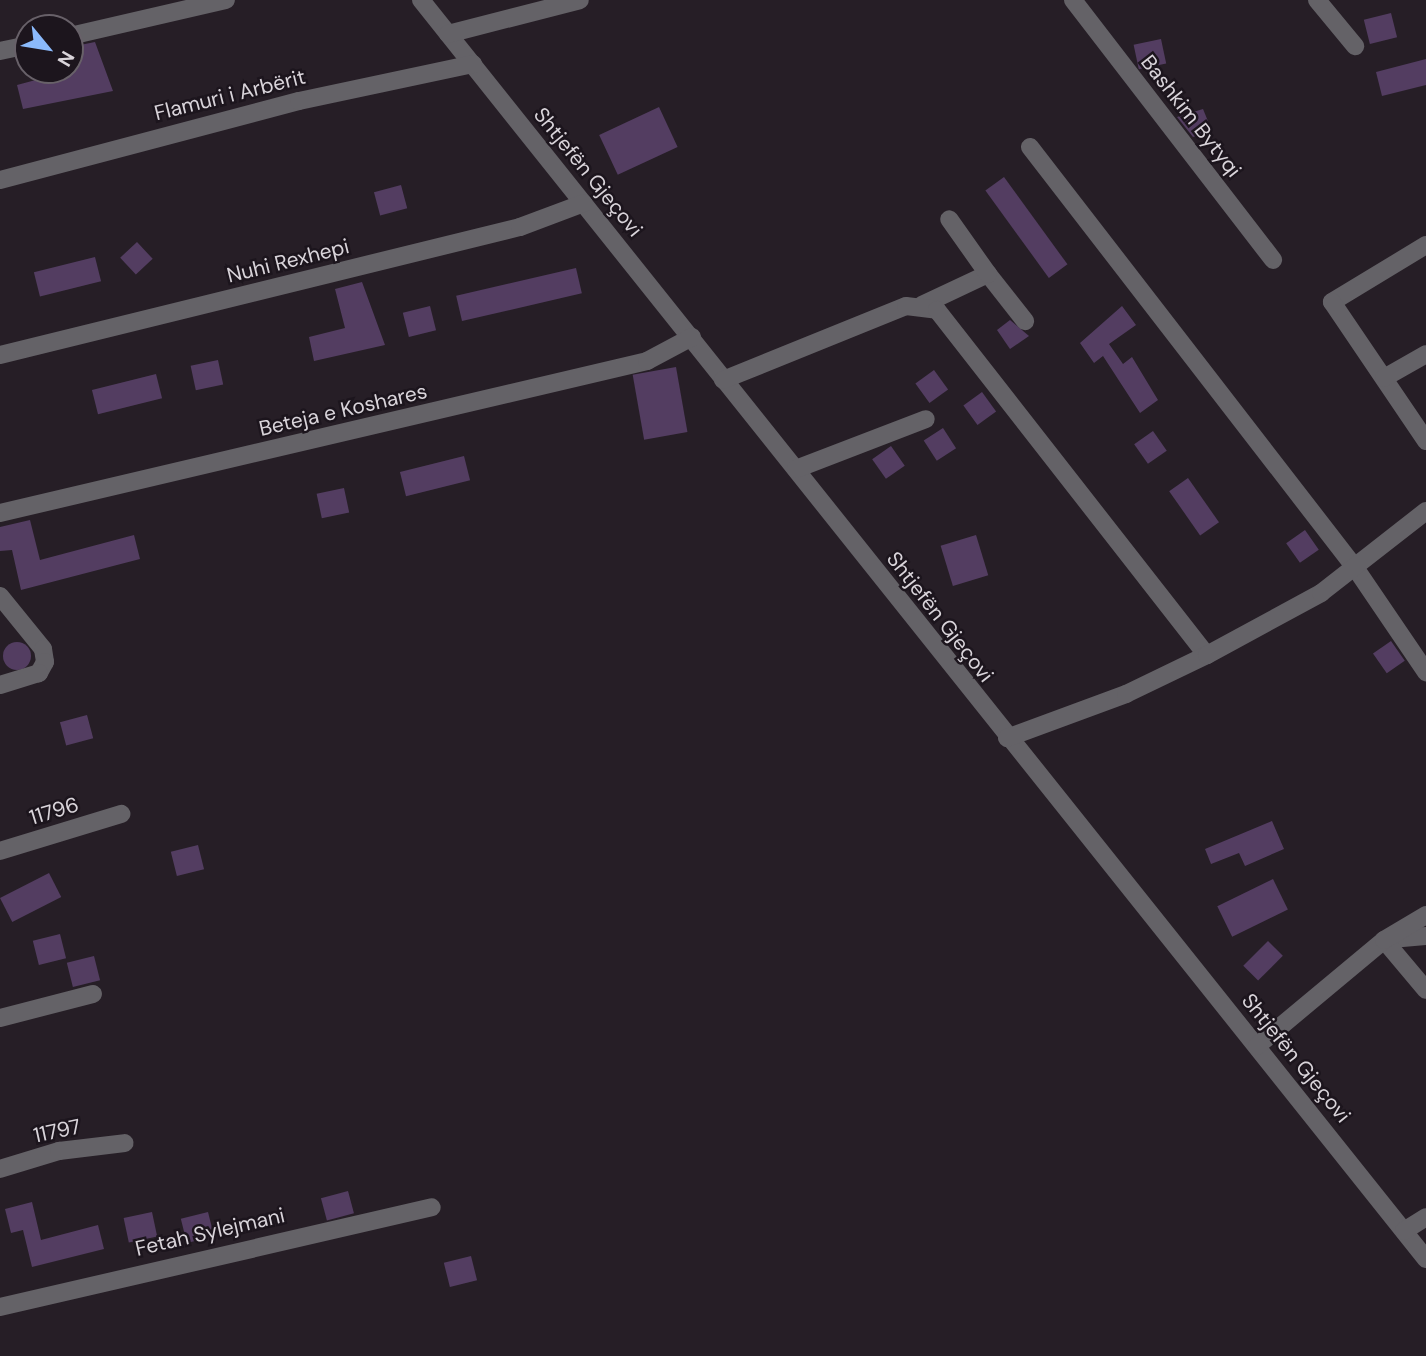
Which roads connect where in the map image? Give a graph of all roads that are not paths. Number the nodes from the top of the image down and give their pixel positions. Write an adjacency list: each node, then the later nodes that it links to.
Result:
1 (226, 0): 6 (street)
2 (421, 0): 7 (street, Shtjefën Gjeçovi)
3 (580, 0): 7 (street)
4 (1073, 0): 15 (street, Bashkim Bytyqi)
5 (1317, 0): 8 (street)
6 (84, 33)
7 (448, 34): 9 (street, Shtjefën Gjeçovi)
8 (1355, 46)
9 (473, 64): 11 (street, Flamuri i Arbërit); 12 (street, Shtjefën Gjeçovi)
10 (1030, 147): 29 (street)
11 (0, 180)
12 (583, 202): 19 (street, Shtjefën Gjeçovi); 21 (street, Nuhi Rexhepi)
13 (948, 219): 16 (street)
14 (1426, 245): 22 (street)
15 (1273, 260)
16 (988, 274): 17 (street); 18 (street)
17 (922, 305): 23 (street); 31 (street)
18 (1025, 321)
19 (691, 337): 23 (street, Shtjefën Gjeçovi); 28 (street, Beteja e Koshares)
20 (1426, 354): 22 (street)
21 (0, 355)
22 (1384, 378): 25 (street)
23 (723, 380): 26 (street, Shtjefën Gjeçovi)
24 (926, 419): 26 (street)
25 (1426, 441)
26 (796, 469): 34 (street, Shtjefën Gjeçovi)
27 (1426, 510): 29 (street)
28 (0, 513)
29 (1356, 569): 31 (street); 32 (street)
30 (0, 596): 33 (street)
31 (1207, 655): 34 (street)
32 (1426, 673)
33 (0, 685)
34 (1007, 738): 43 (street, Shtjefën Gjeçovi)
35 (121, 814): 36 (street, 11796)
36 (0, 851)
37 (1426, 915): 39 (street)
38 (1426, 936): 39 (street)
39 (1384, 940): 40 (street); 43 (street)
40 (1426, 990)
41 (93, 994): 42 (street)
42 (0, 1018)
43 (1257, 1046): 48 (street, Shtjefën Gjeçovi)
44 (125, 1143): 45 (street, 11797)
45 (0, 1169)
46 (432, 1207): 50 (street, Fetah Sylejmani)
47 (1426, 1217): 48 (street)
48 (1404, 1231): 49 (street, Shtjefën Gjeçovi)
49 (1426, 1259)
50 (0, 1307)

